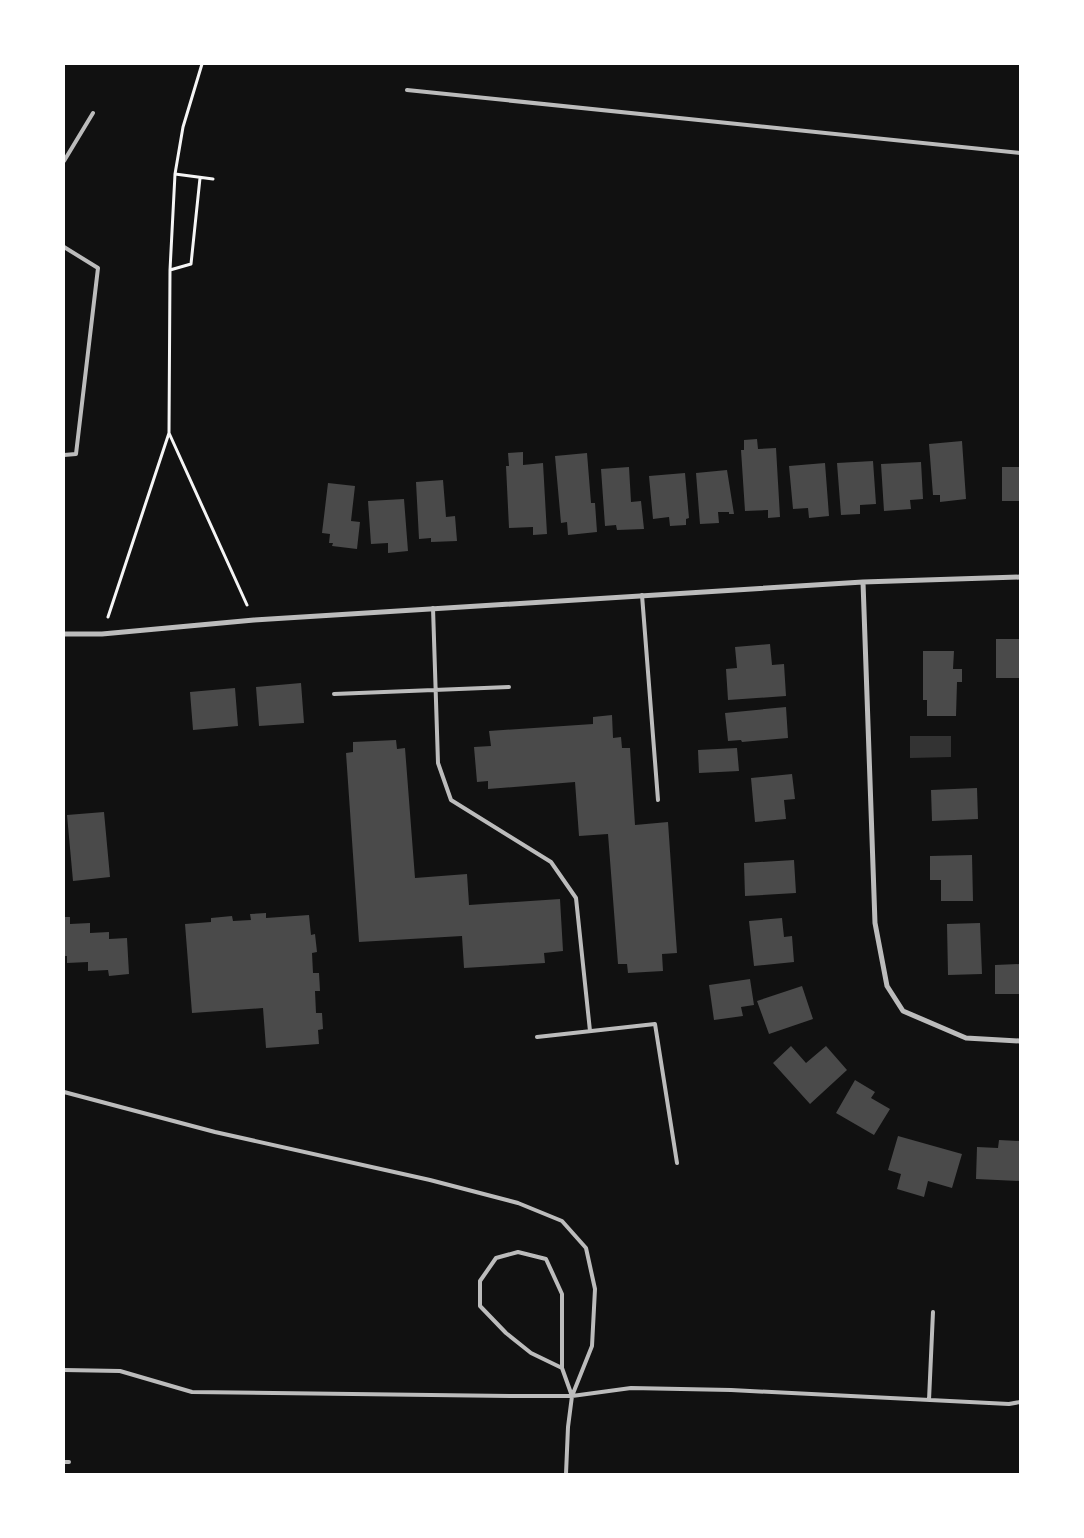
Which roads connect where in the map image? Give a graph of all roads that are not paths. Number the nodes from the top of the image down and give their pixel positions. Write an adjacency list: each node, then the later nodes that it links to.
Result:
1 (407, 90): 3 (lane)
2 (93, 113): 4 (lane)
3 (1020, 153)
4 (64, 162)
5 (64, 246): 6 (lane)
6 (64, 455)
7 (1020, 577): 8 (street)
8 (863, 582): 9 (street); 18 (street)
9 (642, 595): 10 (street); 15 (lane)
10 (433, 608): 11 (street); 13 (lane)
11 (64, 634)
12 (509, 687): 13 (lane)
13 (435, 689): 14 (lane); 16 (lane)
14 (334, 694)
15 (658, 800)
16 (590, 1031): 17 (lane); 20 (lane)
17 (537, 1037)
18 (1020, 1041)
19 (64, 1092): 24 (lane)
20 (677, 1163)
21 (933, 1312): 25 (lane)
22 (562, 1368): 22 (lane); 24 (lane)
23 (64, 1370): 24 (lane)
24 (572, 1396): 25 (lane); 29 (lane)
25 (930, 1400): 26 (lane)
26 (1020, 1402)
27 (64, 1462): 28 (lane)
28 (69, 1462)
29 (566, 1474)

